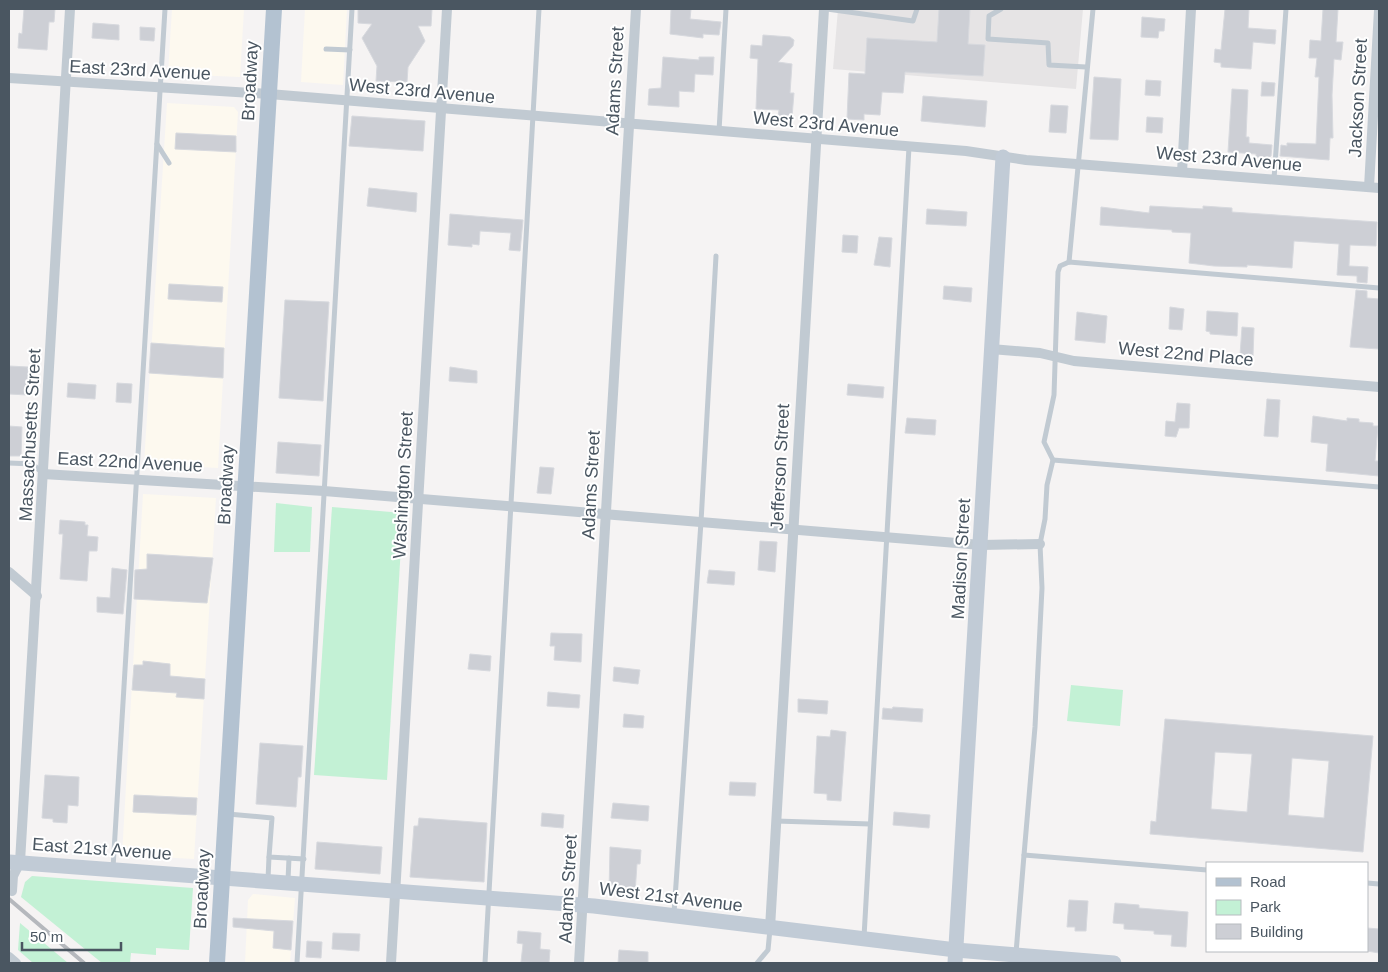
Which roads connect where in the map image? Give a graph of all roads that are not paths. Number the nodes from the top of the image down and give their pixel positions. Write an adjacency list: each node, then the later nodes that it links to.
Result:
1 (70, 9): 21 (street, Massachusetts Street)
2 (165, 9): 22 (lane)
3 (274, 9): 23 (main road, Broadway)
4 (352, 9): 18 (lane)
5 (447, 9): 25 (street, Washington Street)
6 (539, 9): 26 (lane)
7 (636, 9): 27 (street, Adams Street)
8 (726, 9): 28 (lane)
9 (825, 9): 10 (lane); 29 (street, Jefferson Street)
10 (839, 9): 11 (lane)
11 (917, 9)
12 (1001, 9): 19 (lane)
13 (1093, 9): 19 (lane)
14 (1191, 9): 35 (street)
15 (1286, 9): 36 (lane)
16 (1379, 10): 37 (street, Jackson Street)
17 (326, 49): 18 (lane)
18 (350, 50): 24 (lane)
19 (1086, 67): 34 (lane)
20 (9, 78): 21 (street, East 23rd Avenue)
21 (66, 82): 22 (street, East 23rd Avenue); 46 (street, Massachusetts Street)
22 (160, 87): 23 (street, East 23rd Avenue); 30 (lane)
23 (269, 94): 24 (street, West 23rd Avenue); 48 (main road, Broadway)
24 (347, 101): 25 (street, West 23rd Avenue); 50 (lane)
25 (440, 109): 26 (street, West 23rd Avenue); 51 (street, Washington Street)
26 (532, 116): 27 (street, West 23rd Avenue); 52 (lane)
27 (629, 124): 28 (street, West 23rd Avenue); 53 (street, Adams Street)
28 (719, 131): 29 (street, West 23rd Avenue)
29 (816, 139): 31 (street, West 23rd Avenue); 55 (street, Jefferson Street)
30 (157, 143): 33 (lane); 47 (lane)
31 (909, 147): 32 (street, West 23rd Avenue); 56 (lane)
32 (1003, 157): 34 (street, West 23rd Avenue); 41 (street, Madison Street)
33 (169, 163)
34 (1078, 164): 35 (street, West 23rd Avenue); 39 (lane)
35 (1182, 172): 36 (street, West 23rd Avenue)
36 (1274, 179): 37 (street, West 23rd Avenue)
37 (1374, 188)
38 (716, 256): 54 (lane)
39 (1069, 262): 40 (lane); 42 (lane)
40 (1379, 288)
41 (991, 349): 42 (street, West 22nd Place); 58 (street, Madison Street)
42 (1055, 357): 43 (street, West 22nd Place); 44 (lane)
43 (1379, 387)
44 (1053, 460): 49 (lane); 57 (lane)
45 (9, 463): 46 (lane)
46 (43, 474): 47 (street, East 22nd Avenue); 60 (street, Massachusetts Street)
47 (137, 479): 48 (street, East 22nd Avenue); 69 (lane)
48 (246, 486): 50 (street, East 22nd Avenue); 61 (main road, Broadway)
49 (1379, 487)
50 (324, 491): 51 (street, East 22nd Avenue); 67 (lane)
51 (419, 499): 52 (street, East 22nd Avenue); 74 (street, Washington Street)
52 (512, 507): 53 (street, East 22nd Avenue); 76 (lane)
53 (605, 514): 54 (street, East 22nd Avenue); 77 (street, Adams Street)
54 (702, 522): 55 (street, East 22nd Avenue); 78 (lane)
55 (792, 530): 56 (street, East 22nd Avenue); 62 (street, Jefferson Street)
56 (886, 537): 58 (street, East 22nd Avenue); 63 (lane)
57 (1040, 544): 58 (street, East 22nd Avenue); 64 (lane)
58 (980, 545): 83 (street, Madison Street)
59 (9, 572): 60 (street)
60 (37, 596): 68 (street, Massachusetts Street)
61 (226, 814): 65 (lane); 71 (main road, Broadway)
62 (776, 821): 63 (lane); 79 (street, Jefferson Street)
63 (870, 824): 80 (lane)
64 (1024, 855): 70 (lane); 81 (lane)
65 (269, 857): 66 (lane); 72 (lane)
66 (289, 858): 67 (lane); 73 (lane)
67 (304, 859): 73 (lane)
68 (15, 860): 69 (street, East 21st Avenue); 75 (street, Massachusetts Street)
69 (113, 869): 71 (street, East 21st Avenue)
70 (1206, 870)
71 (222, 877): 72 (street, West 21st Avenue); 86 (main road, Broadway)
72 (268, 880): 73 (street, West 21st Avenue)
73 (295, 883): 74 (street, West 21st Avenue); 87 (lane)
74 (395, 890): 76 (street, West 21st Avenue); 88 (street, Washington Street)
75 (12, 891)
76 (490, 898): 77 (street, West 21st Avenue); 89 (lane)
77 (583, 906): 78 (street, West 21st Avenue); 90 (street, Adams Street)
78 (674, 916): 79 (street, West 21st Avenue)
79 (770, 928): 80 (street, West 21st Avenue); 91 (lane)
80 (864, 939): 83 (street, West 21st Avenue)
81 (1016, 955): 83 (street, West 21st Avenue); 84 (street, West 21st Avenue)
82 (9, 957): 85 (street)
83 (956, 957)
84 (1052, 961): 92 (street, West 21st Avenue)
85 (16, 963)
86 (217, 963)
87 (297, 963)
88 (391, 963)
89 (486, 963)
90 (579, 963)
91 (757, 963)
92 (1114, 963)

